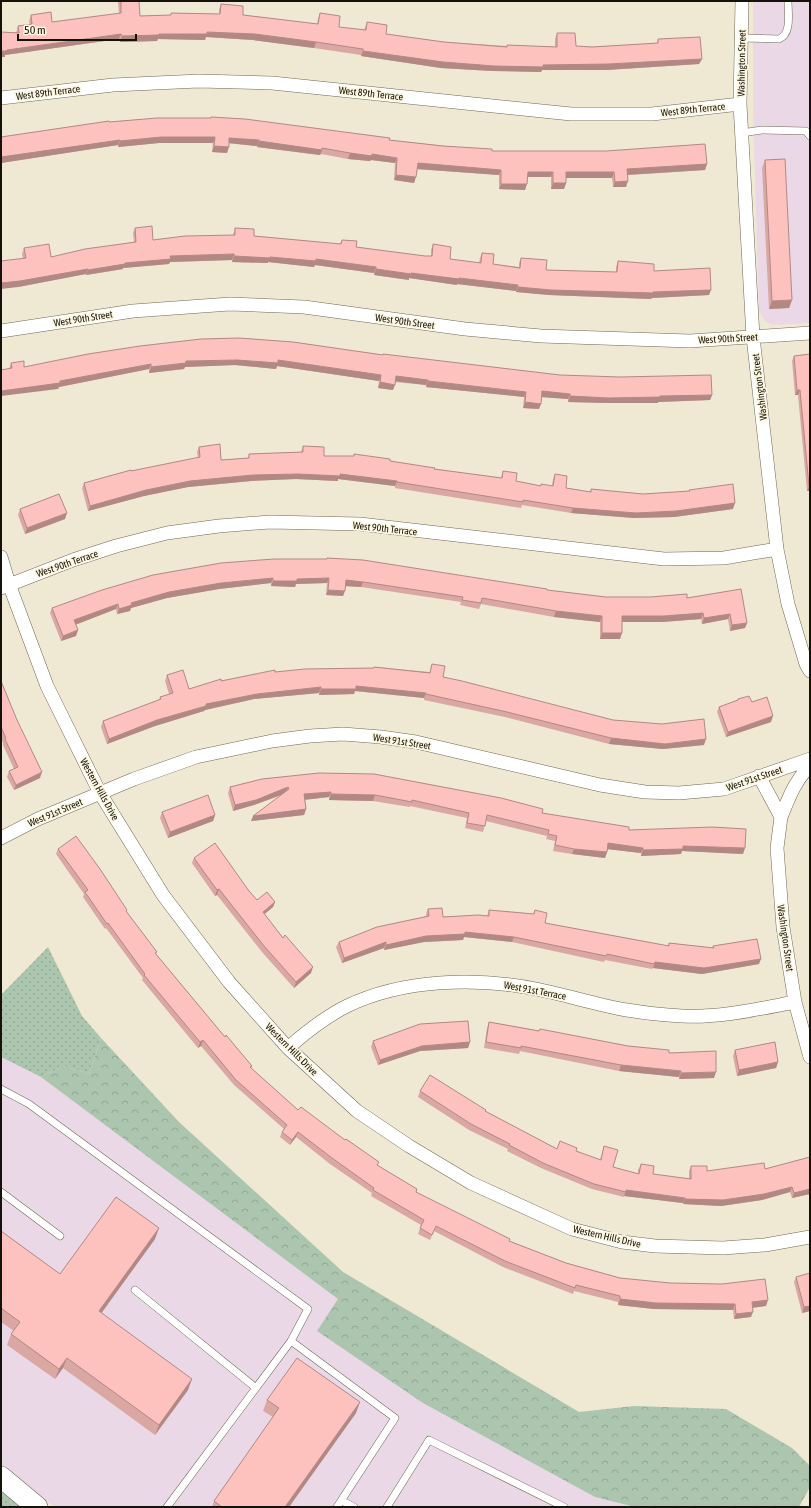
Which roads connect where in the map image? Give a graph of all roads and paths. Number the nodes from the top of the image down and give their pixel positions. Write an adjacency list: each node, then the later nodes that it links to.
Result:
1 (742, 1): 3 (street, Washington Street)
2 (788, 1): 3 (lane)
3 (741, 38): 5 (street, Washington Street)
4 (1, 98): 5 (street, West 89th Terrace)
5 (740, 104): 6 (street, Washington Street)
6 (741, 133): 7 (lane); 10 (street, Washington Street)
7 (810, 136)
8 (1, 331): 10 (street, West 90th Street)
9 (810, 333): 10 (street, West 90th Street)
10 (753, 337): 11 (street, Washington Street)
11 (777, 549): 13 (street, West 90th Terrace); 14 (street, Washington Street)
12 (1, 557): 13 (street, Western Hills Drive)
13 (5, 586): 18 (street, Western Hills Drive)
14 (810, 671)
15 (810, 759): 17 (street, West 91st Street)
16 (810, 765): 19 (street, Washington Street)
17 (759, 776): 18 (street, West 91st Street); 19 (street)
18 (100, 793): 20 (street, West 91st Street); 22 (street, Western Hills Drive)
19 (781, 817): 21 (street, Washington Street)
20 (1, 838)
21 (795, 1002): 22 (street, West 91st Terrace); 23 (street, Washington Street)
22 (288, 1048): 27 (street, Western Hills Drive)
23 (810, 1057)
24 (1, 1089): 29 (lane)
25 (1, 1192): 26 (lane)
26 (60, 1236)
27 (810, 1237)
28 (135, 1290): 30 (lane)
29 (291, 1342): 30 (lane); 32 (lane)
30 (256, 1388): 34 (lane)
31 (1, 1477): 33 (main road)
32 (340, 1504): 35 (lane)
33 (37, 1507)
34 (167, 1507)
35 (354, 1507)
36 (387, 1507): 37 (lane)
37 (564, 1507)

